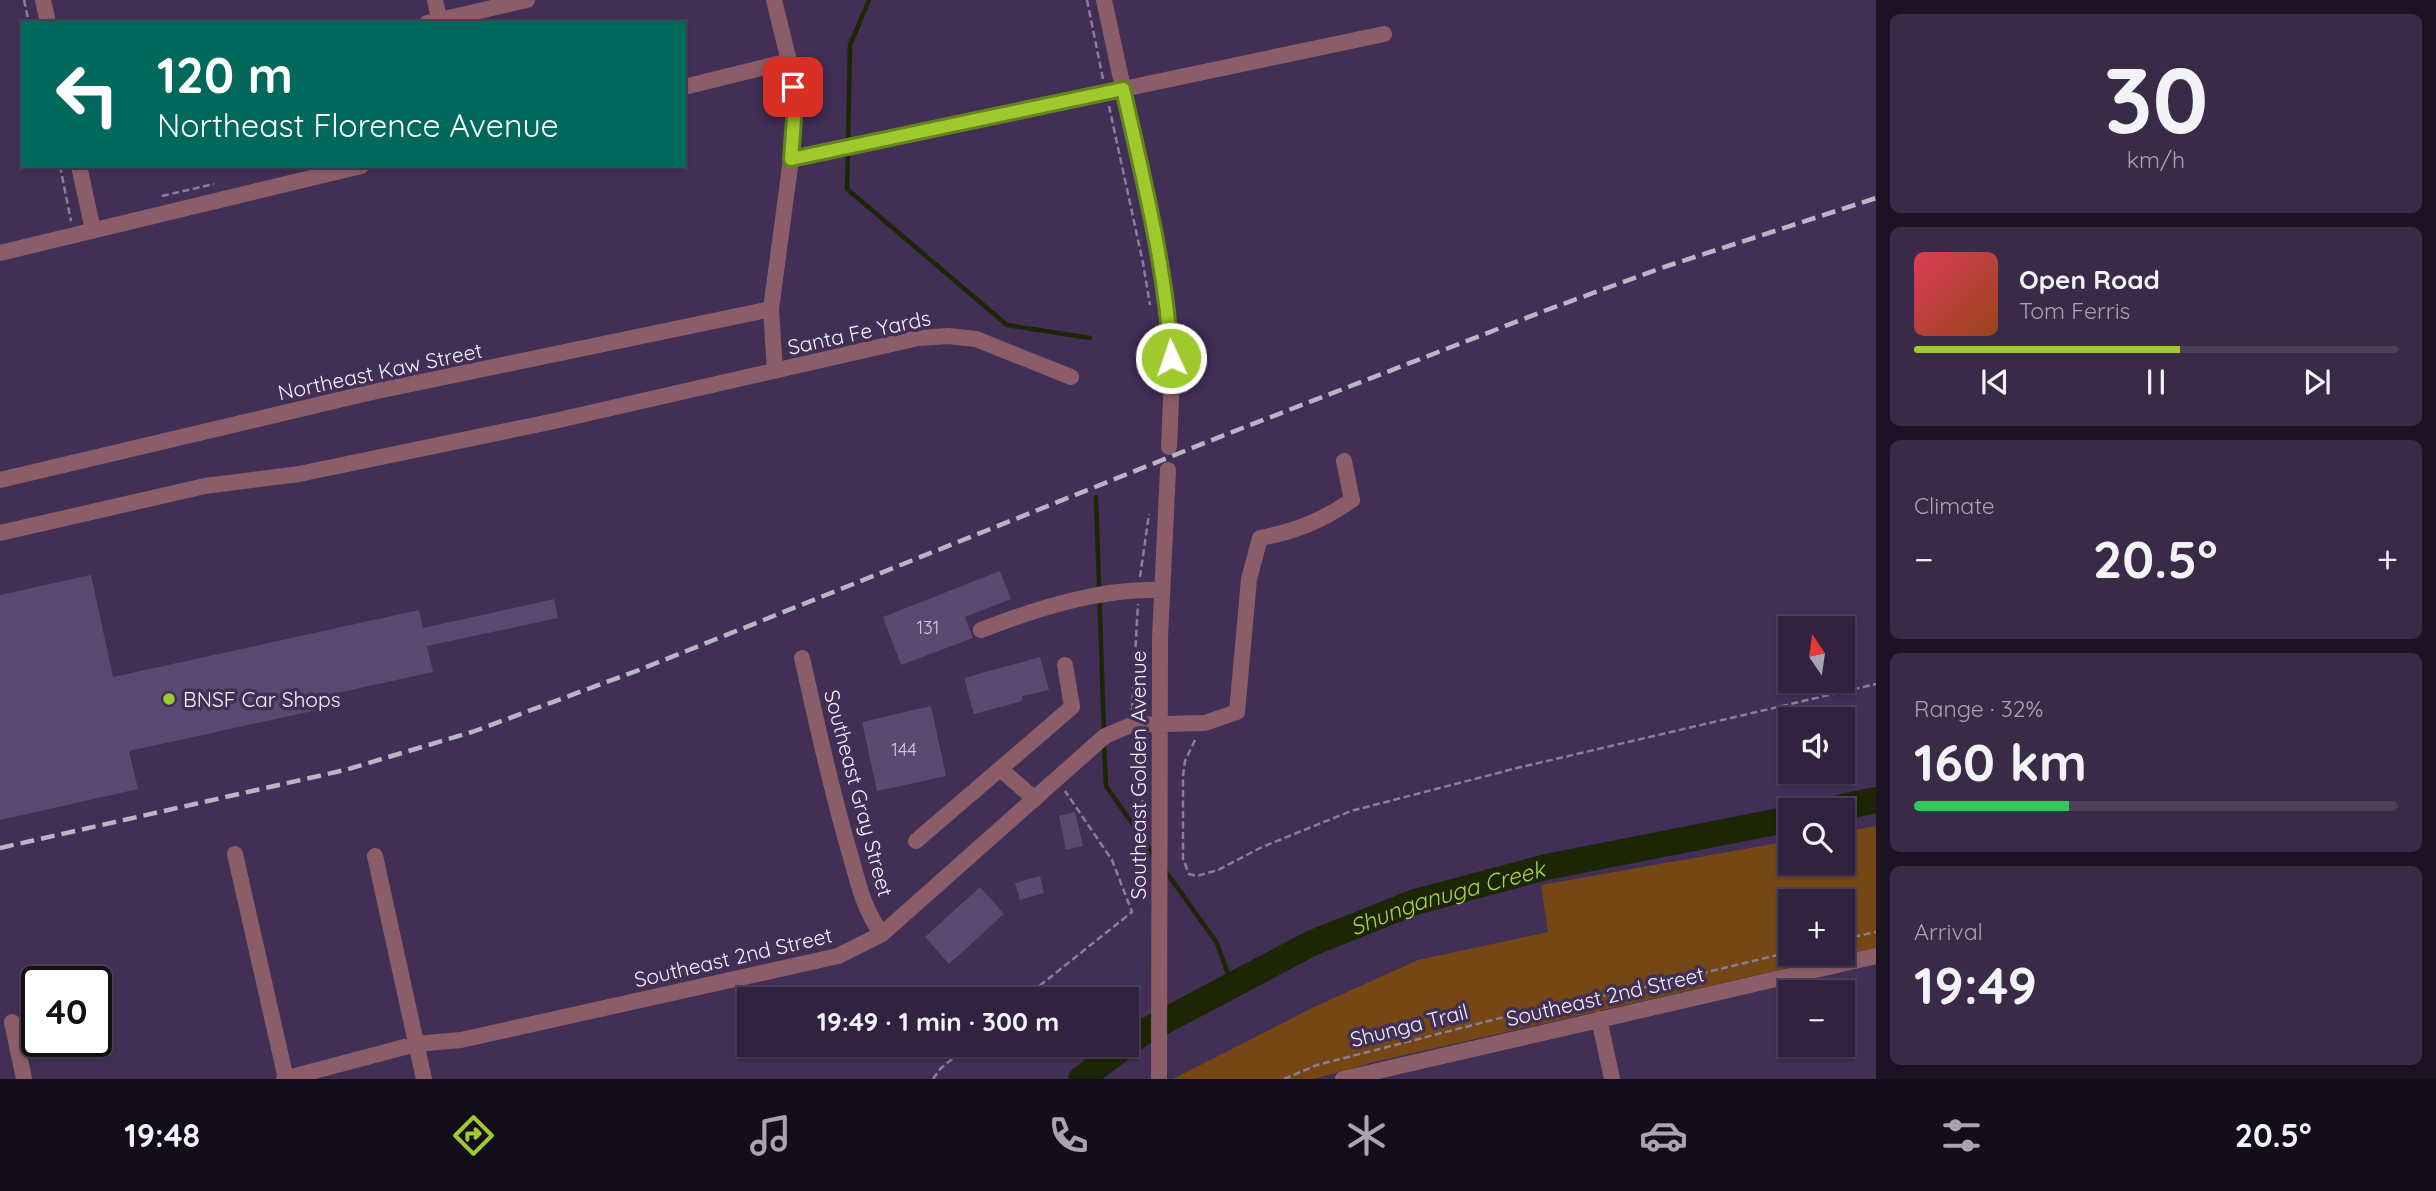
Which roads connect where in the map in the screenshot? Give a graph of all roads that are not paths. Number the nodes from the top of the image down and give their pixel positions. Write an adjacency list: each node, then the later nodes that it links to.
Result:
1 (43, 0): 6 (street)
2 (435, 0): 7 (street)
3 (527, 0): 8 (street)
4 (774, 0): 10 (street)
5 (1104, 0): 12 (street)
6 (48, 21)
7 (435, 21)
8 (439, 21)
9 (1384, 34): 12 (street)
10 (789, 61): 11 (street); 13 (street)
11 (686, 87)
12 (1123, 89): 13 (street); 19 (street)
13 (791, 159): 18 (street)
14 (79, 168): 16 (street)
15 (353, 168): 16 (street)
16 (93, 230): 17 (street)
17 (0, 253)
18 (771, 309): 20 (street); 26 (street, Northeast Kaw Street)
19 (1171, 358)
20 (775, 371): 22 (street, Santa Fe Yards); 27 (street, Santa Fe Yards)
21 (1172, 376): 23 (street)
22 (1071, 377)
23 (1170, 447)
24 (1344, 461): 32 (street, Southeast 2nd Street)
25 (1168, 470): 28 (street, Southeast Golden Avenue)
26 (0, 480)
27 (0, 533)
28 (1162, 590): 29 (street); 32 (street, Southeast Golden Avenue)
29 (981, 630)
30 (802, 659): 38 (street, Southeast Gray Street)
31 (1065, 665): 33 (street)
32 (1159, 724): 34 (street, Southeast 2nd Street); 47 (street, Southeast Golden Avenue)
33 (1000, 769): 34 (street); 35 (street)
34 (1035, 799): 38 (street, Southeast 2nd Street)
35 (916, 841)
36 (235, 855): 45 (street)
37 (376, 856): 42 (street)
38 (882, 934): 42 (street, Southeast 2nd Street)
39 (1876, 956): 40 (street, Southeast 2nd Street)
40 (1599, 1019): 43 (street, Southeast 2nd Street); 49 (street)
41 (12, 1022): 44 (street)
42 (416, 1044): 45 (street, Southeast 2nd Street); 46 (street)
43 (1370, 1076): 48 (street, Southeast 2nd Street)
44 (24, 1079)
45 (285, 1079)
46 (424, 1079)
47 (1158, 1079)
48 (1343, 1079)
49 (1612, 1079)

